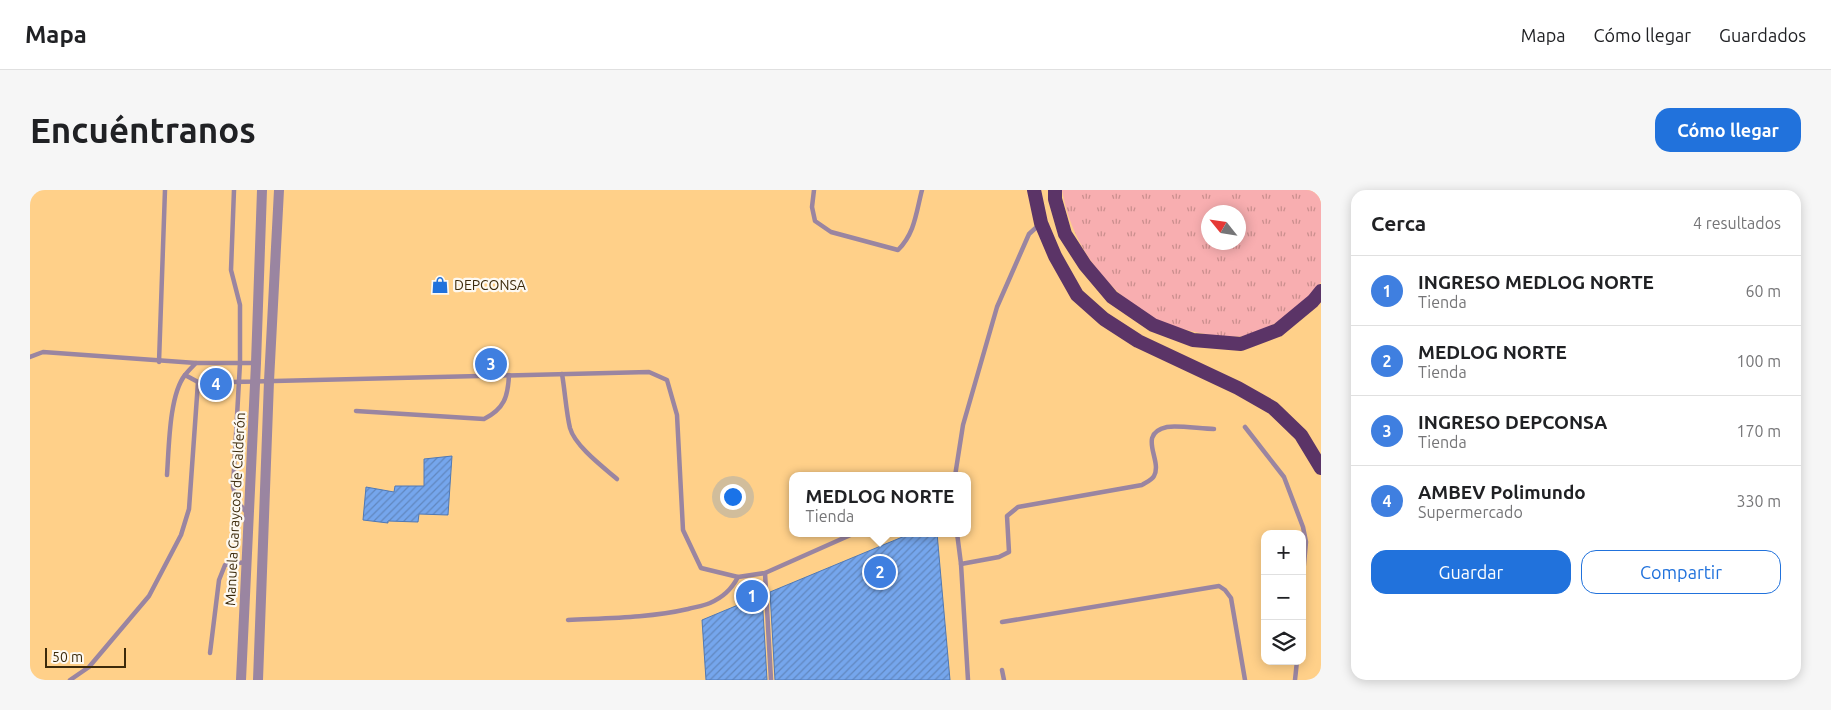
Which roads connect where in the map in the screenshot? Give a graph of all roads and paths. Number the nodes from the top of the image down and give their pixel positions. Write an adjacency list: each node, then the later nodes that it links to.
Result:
1 (165, 190): 12 (lane)
2 (234, 190): 13 (lane)
3 (262, 190): 14 (street, Manuela Garaycoa de Calderón)
4 (278, 190): 19 (street, Manuela Garaycoa de Calderón)
5 (814, 190): 6 (lane)
6 (922, 190)
7 (1034, 190): 9 (highway)
8 (1055, 190): 10 (highway)
9 (1041, 223): 26 (highway); 27 (lane)
10 (1321, 291)
11 (30, 357): 12 (lane)
12 (159, 362): 15 (lane)
13 (240, 363): 14 (lane); 15 (lane); 21 (lane)
14 (256, 363): 22 (street, Manuela Garaycoa de Calderón)
15 (196, 364): 17 (lane)
16 (562, 374): 18 (lane); 29 (lane); 37 (lane)
17 (185, 375): 20 (lane); 28 (lane)
18 (509, 376): 19 (lane); 23 (lane)
19 (269, 381): 22 (lane); 45 (street, Manuela Garaycoa de Calderón)
20 (198, 382): 21 (lane); 43 (lane)
21 (239, 382): 22 (lane); 30 (lane)
22 (255, 382): 30 (street, Manuela Garaycoa de Calderón)
23 (356, 411)
24 (1245, 427): 36 (lane)
25 (1214, 429): 34 (lane)
26 (1321, 468)
27 (956, 472)
28 (167, 475)
29 (617, 479)
30 (248, 515): 33 (street, Manuela Garaycoa de Calderón)
31 (846, 537): 35 (lane)
32 (958, 537): 34 (lane)
33 (246, 562): 40 (lane); 44 (street, Manuela Garaycoa de Calderón)
34 (961, 564): 47 (lane)
35 (765, 573): 37 (lane); 46 (lane)
36 (1303, 575)
37 (738, 578): 38 (lane)
38 (568, 620)
39 (1002, 622): 49 (lane)
40 (210, 654)
41 (1296, 665): 50 (lane)
42 (1002, 670): 48 (lane)
43 (70, 680)
44 (241, 680)
45 (258, 680)
46 (771, 680)
47 (968, 680)
48 (1004, 680)
49 (1245, 680)
50 (1295, 680)

